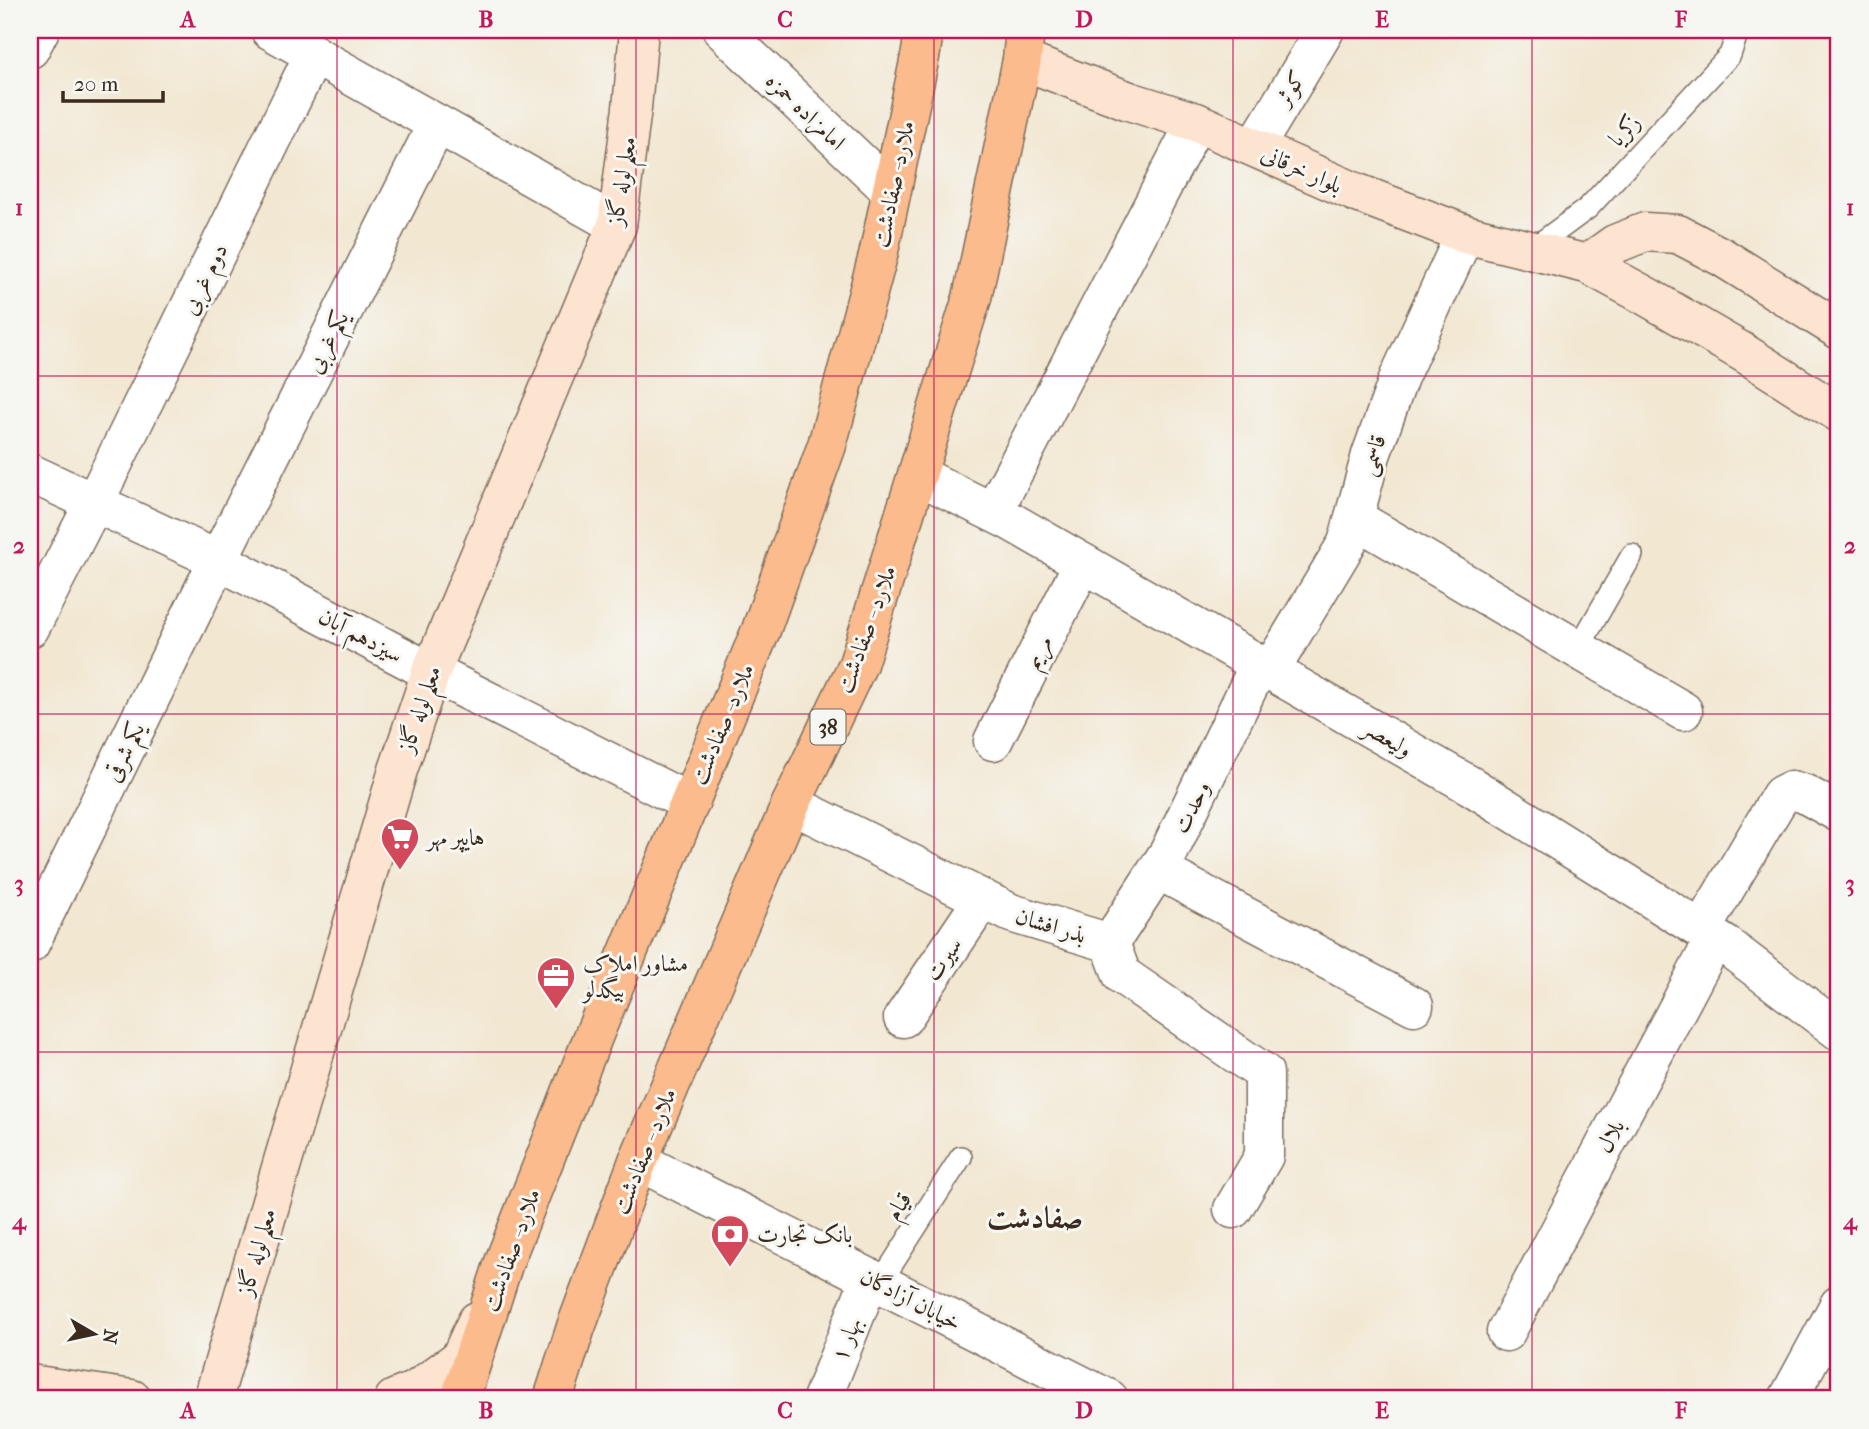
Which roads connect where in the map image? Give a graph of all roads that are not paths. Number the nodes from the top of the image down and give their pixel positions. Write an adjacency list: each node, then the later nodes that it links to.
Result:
1 (40, 30): 9 (street)
2 (270, 30): 10 (street)
3 (639, 30): 15 (street, معلم لوله گاز)
4 (722, 30): 14 (street, امامزاده حمزه)
5 (924, 30): 14 (highway, ملارد- صفادشت)
6 (1325, 30): 13 (street, کوثر)
7 (1737, 30): 17 (lane, زکریا)
8 (1024, 45): 11 (street, بلوار خرقانی); 22 (highway, ملارد - صفادشت / 38)
9 (30, 49)
10 (314, 54): 12 (street); 23 (street, دوم غربی)
11 (1196, 122): 13 (street, بلوار خرقانی); 24 (street)
12 (437, 124): 15 (street); 27 (street, یکم غربی)
13 (1255, 147): 16 (street, بلوار خرقانی)
14 (891, 191): 35 (highway, ملارد- صفادشت)
15 (617, 225): 32 (street, معلم لوله گاز)
16 (1465, 233): 17 (street, بلوار خرقانی); 25 (street, قاسمی)
17 (1531, 250): 18 (street, بلوار خرقانی)
18 (1587, 264): 19 (street); 20 (street, بلوار خرقانی)
19 (1838, 326)
20 (1839, 413)
21 (30, 473): 23 (street, سیزدهم آبان)
22 (918, 475): 24 (street, ولیعصر); 36 (highway, ملارد - صفادشت / 38)
23 (94, 503): 27 (street, سیزدهم آبان); 29 (street, دوم غربی)
24 (993, 512): 28 (street, ولیعصر)
25 (1354, 518): 30 (street); 31 (street, قاسمی)
26 (1632, 555): 30 (lane)
27 (218, 560): 32 (street, سیزدهم آبان); 42 (street, یکم شرقی)
28 (1083, 563): 31 (street, ولیعصر); 34 (street, مریم)
29 (30, 628)
30 (1578, 649): 33 (street)
31 (1264, 668): 38 (street, وحدت); 40 (street, ولیعصر)
32 (431, 672): 35 (street, سیزدهم آبان); 56 (street, معلم لوله گاز)
33 (1683, 711)
34 (993, 741)
35 (690, 803): 49 (highway, ملارد- صفادشت)
36 (791, 804): 39 (street, بذر افشان); 47 (highway, ملارد - صفادشت / 38)
37 (1839, 813): 40 (street, بلال)
38 (1158, 870): 41 (street, وحدت); 43 (street)
39 (983, 899): 41 (street, بذر افشان); 44 (street, سیرت)
40 (1707, 935): 45 (street, ولیعصر); 52 (street, بلال)
41 (1110, 943): 48 (street, بذر افشان)
42 (30, 944)
43 (1414, 1006)
44 (903, 1018)
45 (1839, 1031)
46 (961, 1157): 50 (lane, قیام)
47 (638, 1161): 50 (street, خیابان آزادگان); 59 (highway, ملارد - صفادشت / 38)
48 (1234, 1209)
49 (504, 1262): 57 (street); 58 (highway, ملارد- صفادشت)
50 (875, 1281): 54 (street, خیابان آزادگان); 60 (street, بهار ۱)
51 (1839, 1305): 62 (street)
52 (1506, 1332)
53 (30, 1384): 55 (street)
54 (1050, 1386): 61 (street, خیابان آزادگان)
55 (132, 1399)
56 (213, 1399)
57 (394, 1399)
58 (460, 1399)
59 (553, 1399)
60 (822, 1399)
61 (1109, 1399)
62 (1788, 1399)

